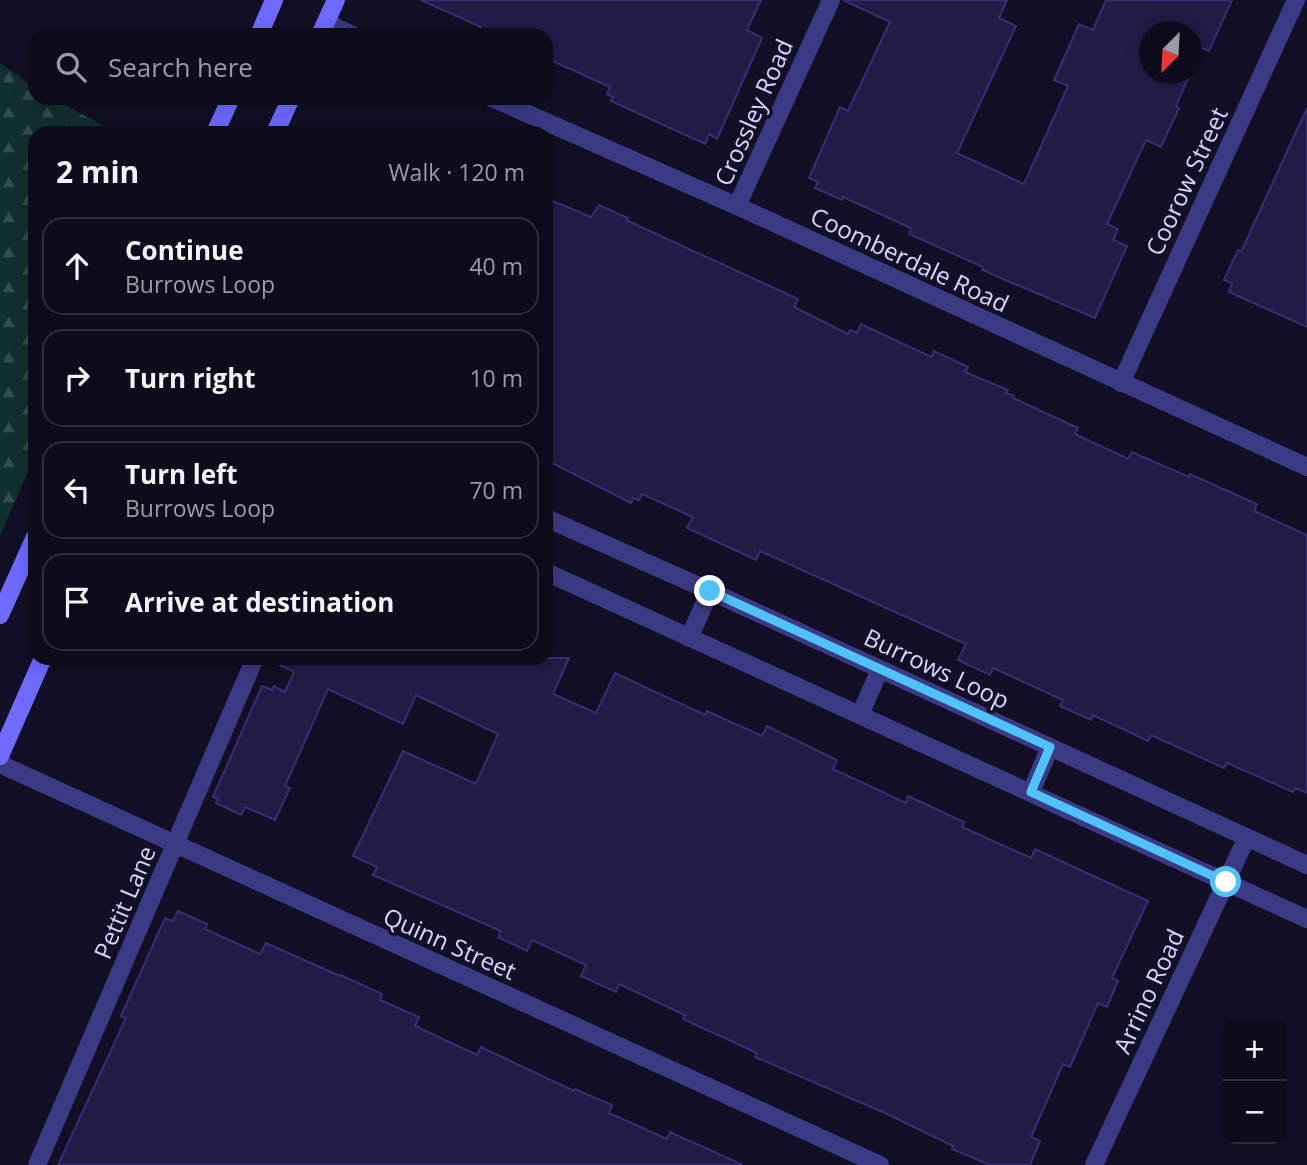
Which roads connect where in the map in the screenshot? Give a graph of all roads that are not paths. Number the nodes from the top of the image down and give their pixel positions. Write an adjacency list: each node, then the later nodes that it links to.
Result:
1 (274, 0): 5 (main road)
2 (335, 0): 6 (main road)
3 (831, 0): 12 (street, Crossley Road)
4 (1296, 0): 13 (street, Coorow Street)
5 (262, 28)
6 (323, 28)
7 (228, 105): 10 (main road)
8 (288, 105): 11 (main road)
9 (508, 105): 12 (street, Coomberdale Road)
10 (218, 126)
11 (278, 126)
12 (737, 206): 13 (street, Coomberdale Road)
13 (1121, 383): 14 (street, Coomberdale Road)
14 (1307, 467)
15 (553, 521): 18 (street, Burrows Loop)
16 (28, 553): 19 (main road)
17 (553, 575): 20 (street)
18 (710, 591): 20 (street); 23 (street, Burrows Loop)
19 (0, 615)
20 (689, 638): 24 (street)
21 (40, 665): 26 (main road)
22 (252, 665): 30 (street, Pettit Lane)
23 (880, 669): 24 (street); 25 (street, Burrows Loop)
24 (860, 715): 28 (street)
25 (1050, 747): 28 (street); 29 (street, Burrows Loop)
26 (0, 756)
27 (0, 764): 30 (street, Quinn Street)
28 (1031, 792): 32 (street)
29 (1246, 839): 31 (street, Burrows Loop); 32 (street, Arrino Road)
30 (175, 845): 34 (street, Pettit Lane); 35 (street, Quinn Street)
31 (1307, 865)
32 (1226, 882): 33 (street); 36 (street, Arrino Road)
33 (1307, 919)
34 (37, 1165)
35 (880, 1165)
36 (1094, 1165)

